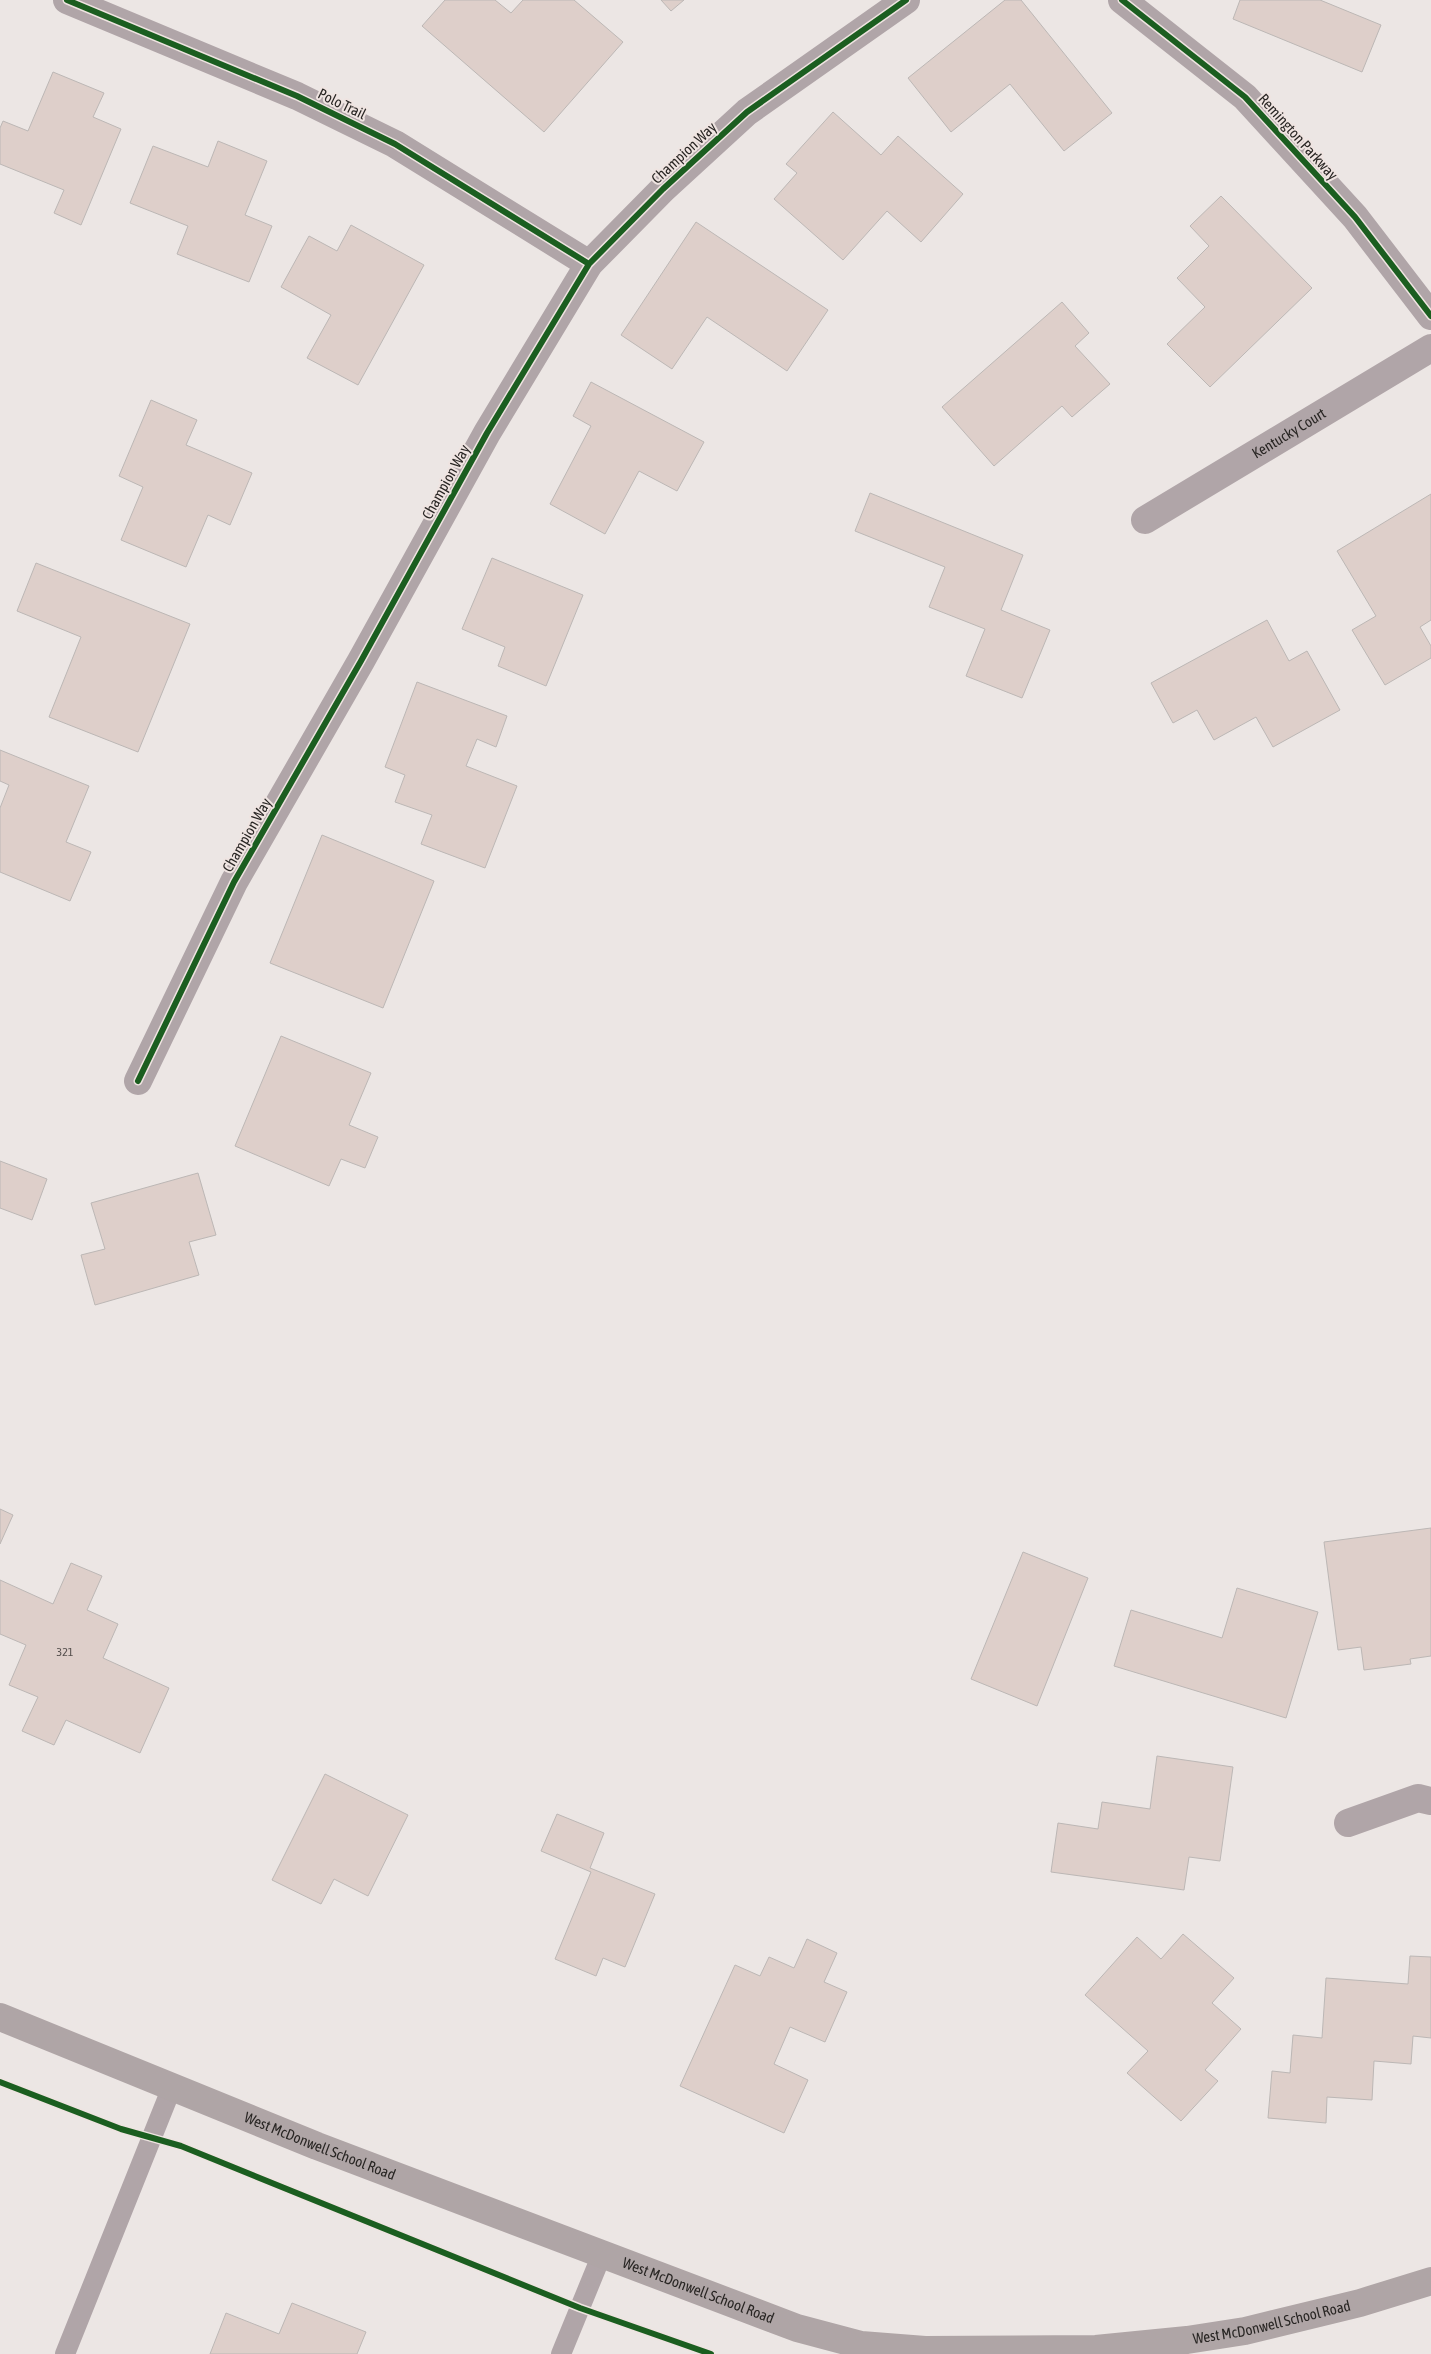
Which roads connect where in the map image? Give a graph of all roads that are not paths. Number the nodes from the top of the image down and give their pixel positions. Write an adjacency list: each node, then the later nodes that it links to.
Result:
1 (68, 0): 4 (street, Polo Trail)
2 (906, 0): 4 (street, Champion Way)
3 (1122, 0): 5 (street, Remington Parkway)
4 (589, 264): 8 (street, Champion Way)
5 (1431, 316)
6 (1431, 348): 7 (street, Kentucky Court)
7 (1145, 520)
8 (138, 1081)
9 (1431, 1801): 10 (street)
10 (1348, 1823)
11 (0, 2017): 12 (main road, West McDonwell School Road)
12 (172, 2087): 13 (main road, West McDonwell School Road); 15 (lane)
13 (602, 2254): 14 (main road, West McDonwell School Road); 16 (lane)
14 (1431, 2281)
15 (65, 2354)
16 (561, 2354)

